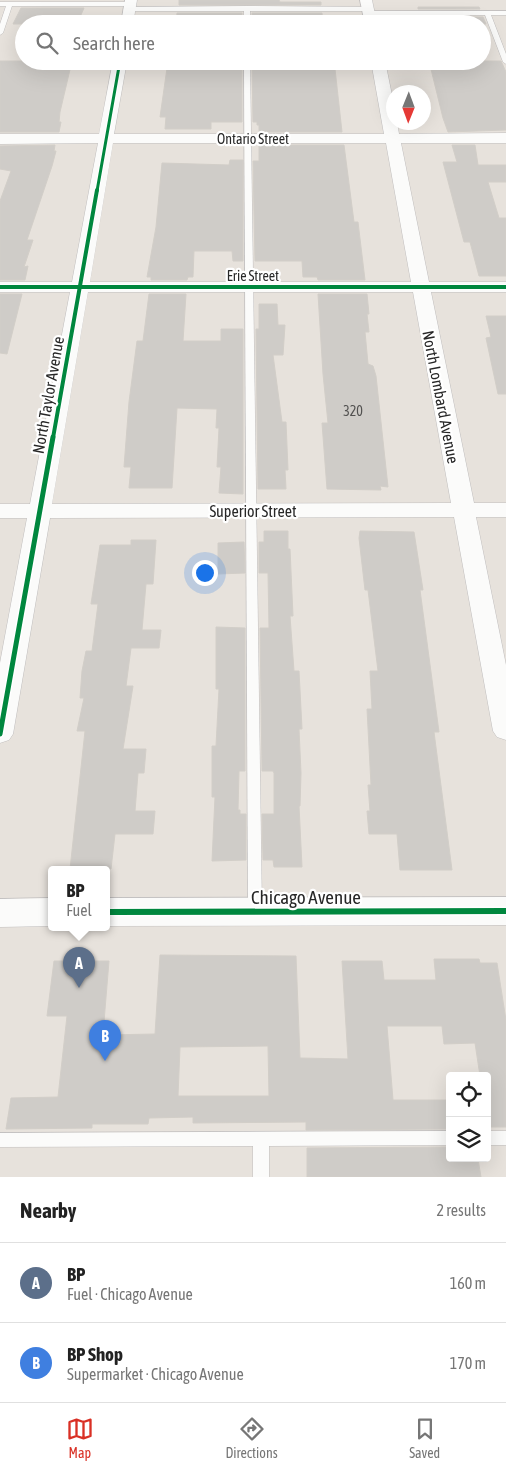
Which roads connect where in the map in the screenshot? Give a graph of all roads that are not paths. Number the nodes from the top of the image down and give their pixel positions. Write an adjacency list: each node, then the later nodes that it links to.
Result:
1 (241, 0): 5 (lane)
2 (0, 4): 3 (lane)
3 (10, 4): 4 (lane); 11 (lane)
4 (130, 4): 5 (lane)
5 (244, 8): 6 (lane); 9 (lane)
6 (368, 11): 7 (lane)
7 (487, 13): 8 (lane)
8 (506, 13)
9 (245, 15)
10 (491, 23): 12 (lane)
11 (0, 33)
12 (506, 62)
13 (118, 70): 20 (street, North Taylor Avenue)
14 (248, 70): 16 (lane)
15 (380, 70): 17 (street, North Lombard Avenue)
16 (248, 138): 17 (street, Ontario Street); 20 (street, Ontario Street); 23 (lane)
17 (392, 138): 18 (street, Ontario Street); 24 (street, North Lombard Avenue)
18 (506, 138)
19 (0, 139): 20 (street, Ontario Street)
20 (106, 139): 22 (street, North Taylor Avenue)
21 (0, 287): 22 (street, Erie Street)
22 (80, 287): 23 (street, Erie Street); 29 (street, North Taylor Avenue)
23 (249, 287): 24 (street, Erie Street); 30 (lane)
24 (419, 287): 25 (street, Erie Street); 26 (street, North Lombard Avenue)
25 (506, 287)
26 (463, 510): 27 (street, Superior Street); 30 (street, Superior Street); 31 (street, North Lombard Avenue)
27 (506, 510)
28 (0, 511): 29 (street, Superior Street)
29 (40, 511): 30 (street, Superior Street); 32 (street, North Taylor Avenue)
30 (252, 511): 37 (lane)
31 (506, 732)
32 (0, 734)
33 (506, 911): 37 (main road, Chicago Avenue)
34 (0, 912): 35 (main road)
35 (48, 912)
36 (110, 912): 37 (main road, Chicago Avenue)
37 (255, 912)
38 (446, 1138): 41 (lane)
39 (491, 1138): 40 (lane)
40 (506, 1138)
41 (261, 1139): 42 (lane); 43 (lane)
42 (0, 1140)
43 (261, 1177)

